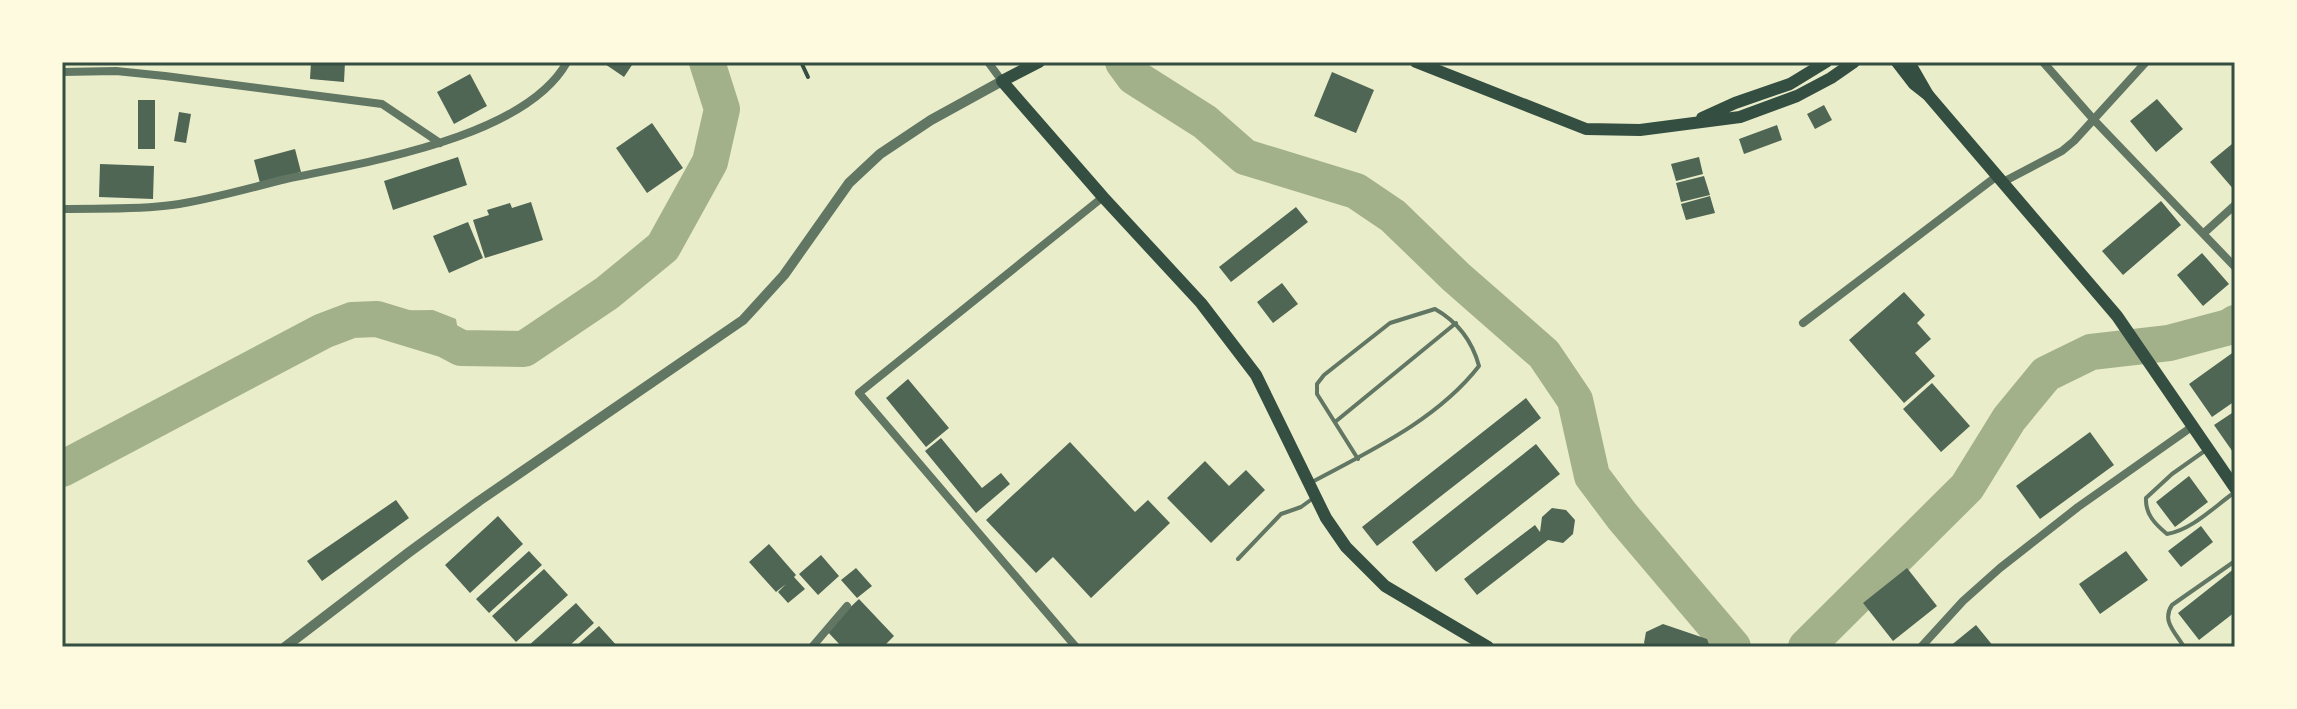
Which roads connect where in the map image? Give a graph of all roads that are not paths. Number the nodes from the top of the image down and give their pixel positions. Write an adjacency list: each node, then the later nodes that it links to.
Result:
1 (567, 62): 16 (street)
2 (988, 62): 12 (street)
3 (1039, 62): 12 (main road)
4 (1416, 62): 15 (main road)
5 (1826, 62): 15 (main road)
6 (1854, 62): 15 (main road)
7 (1897, 62): 13 (main road)
8 (1909, 62): 13 (main road)
9 (2043, 62): 14 (street)
10 (2146, 62): 14 (street)
11 (62, 72): 16 (street)
12 (1002, 81): 18 (main road); 36 (street)
13 (1928, 95): 17 (main road)
14 (2094, 120): 17 (street); 21 (street)
15 (1692, 123)
16 (440, 143): 20 (street)
17 (2000, 179): 24 (street); 26 (main road)
18 (1103, 197): 29 (main road); 38 (street)
19 (2235, 205): 21 (street)
20 (62, 209)
21 (2204, 233): 22 (street)
22 (2235, 267)
23 (1456, 323): 25 (lane); 25 (lane); 28 (lane)
24 (1803, 323)
25 (1335, 422): 28 (lane)
26 (2193, 426): 27 (main road); 40 (street)
27 (2209, 448): 30 (main road); 30 (lane)
28 (1358, 459): 29 (lane)
29 (1309, 483): 31 (main road)
30 (2234, 484)
31 (1315, 497): 32 (lane); 39 (main road)
32 (1238, 559)
33 (2235, 561): 41 (lane)
34 (847, 606): 37 (street)
35 (2235, 644): 42 (lane)
36 (285, 647)
37 (812, 647)
38 (1076, 647)
39 (1488, 647)
40 (1921, 647)
41 (2184, 647)
42 (2230, 647)

